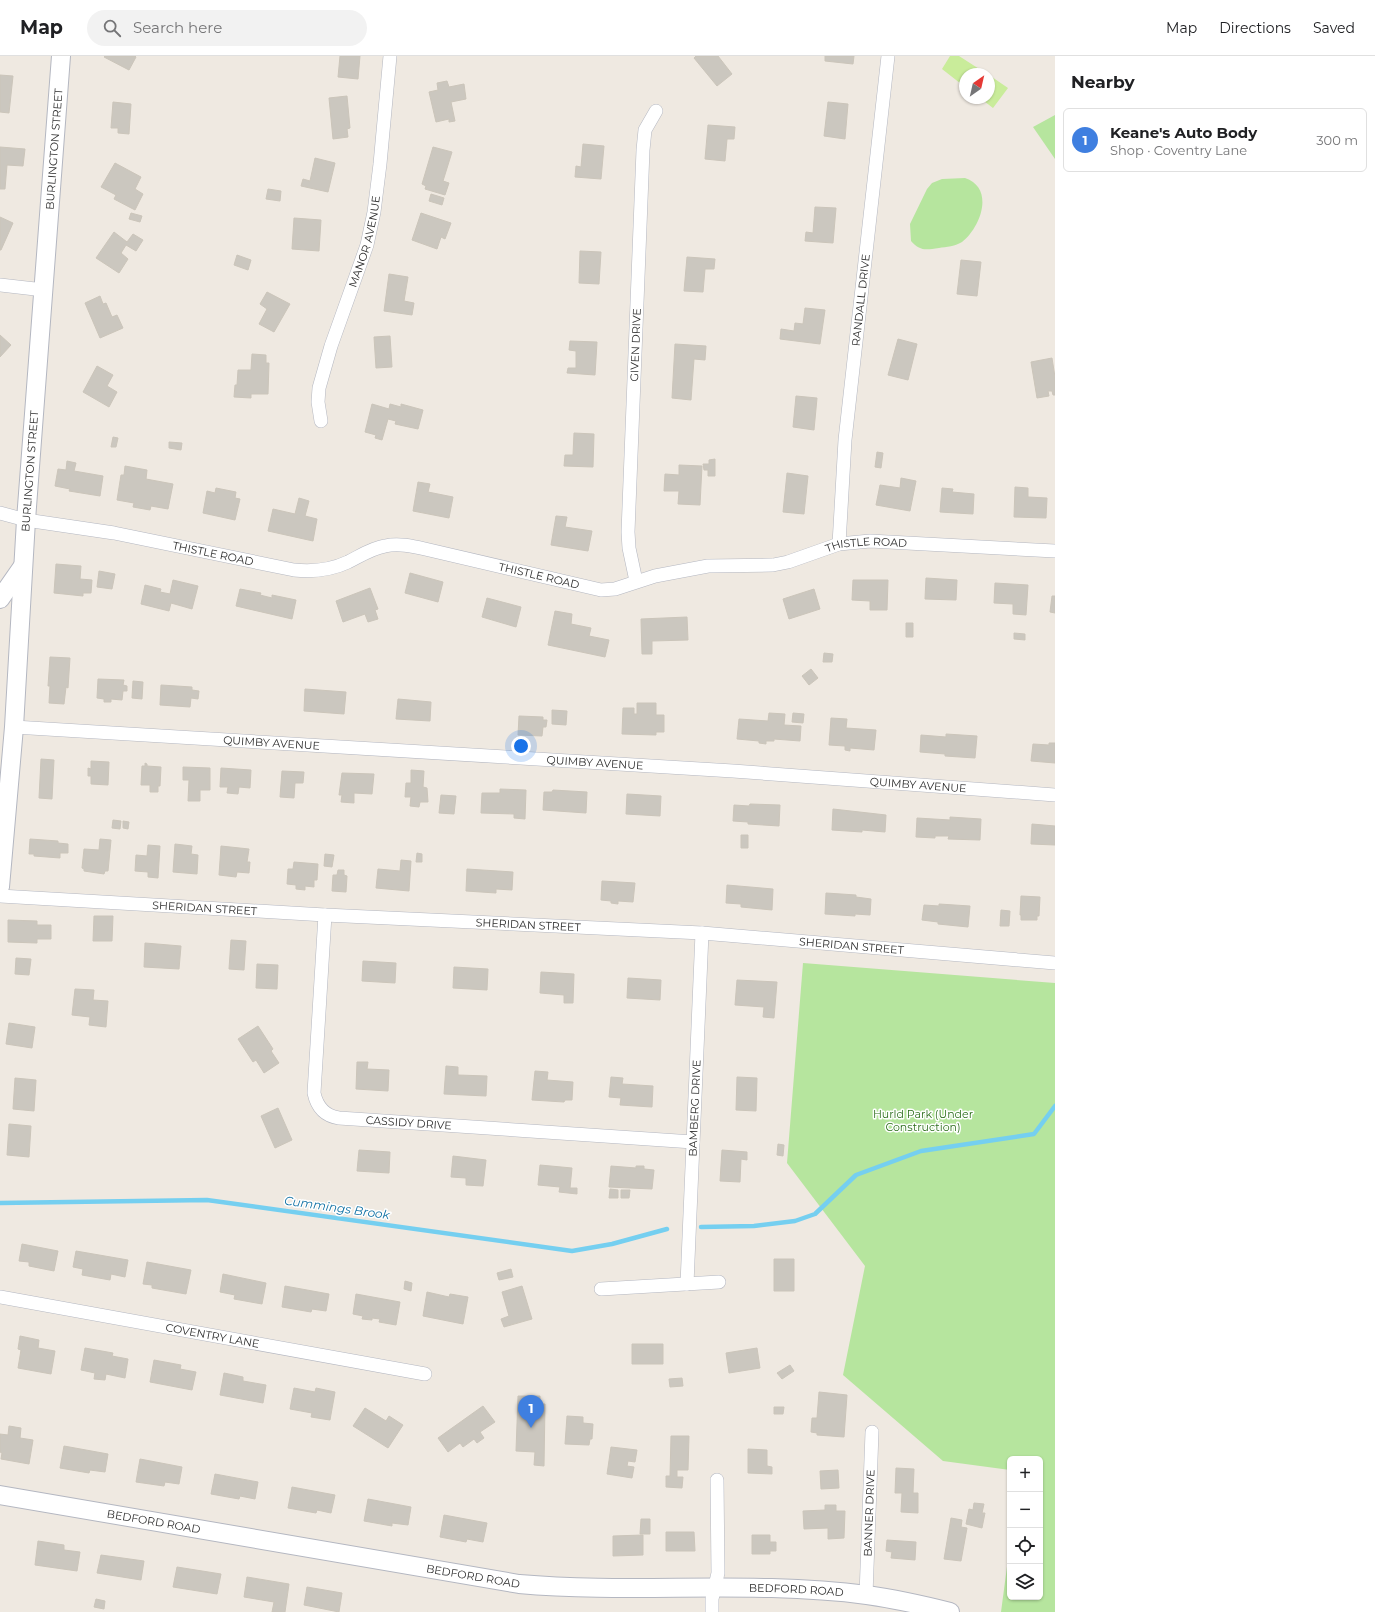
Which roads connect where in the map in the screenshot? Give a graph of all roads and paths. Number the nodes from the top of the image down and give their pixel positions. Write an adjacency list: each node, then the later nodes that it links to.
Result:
1 (61, 56): 6 (street, BURLINGTON STREET)
2 (390, 56): 7 (street, MANOR AVENUE)
3 (888, 56): 10 (street, RANDALL DRIVE)
4 (656, 111): 13 (street, GIVEN DRIVE)
5 (0, 286): 6 (street)
6 (44, 290): 9 (street, BURLINGTON STREET)
7 (321, 421)
8 (0, 512): 9 (street, THISTLE ROAD)
9 (26, 520): 12 (street, BURLINGTON STREET); 13 (street, THISTLE ROAD)
10 (839, 544): 11 (street, THISTLE ROAD); 13 (street, THISTLE ROAD)
11 (1055, 551)
12 (23, 566): 14 (street); 15 (street, BURLINGTON STREET)
13 (636, 581)
14 (0, 599)
15 (14, 727): 16 (street, QUIMBY AVENUE); 17 (street, BURLINGTON STREET)
16 (1055, 795)
17 (0, 887)
18 (0, 896): 19 (street, SHERIDAN STREET)
19 (325, 915): 20 (street, SHERIDAN STREET); 22 (street, CASSIDY DRIVE)
20 (702, 933): 21 (street, SHERIDAN STREET); 22 (street, BAMBERG DRIVE)
21 (1055, 963)
22 (693, 1142): 24 (street, BAMBERG DRIVE)
23 (719, 1282): 24 (street)
24 (687, 1284): 25 (street)
25 (601, 1289)
26 (0, 1297): 27 (street, COVENTRY LANE)
27 (425, 1374)
28 (872, 1432): 32 (street, BANNER DRIVE)
29 (717, 1480): 31 (street)
30 (0, 1495): 31 (street, BEDFORD ROAD)
31 (715, 1587): 32 (street, BEDFORD ROAD); 33 (street)
32 (866, 1595): 34 (street, BEDFORD ROAD)
33 (712, 1612)
34 (950, 1612)

